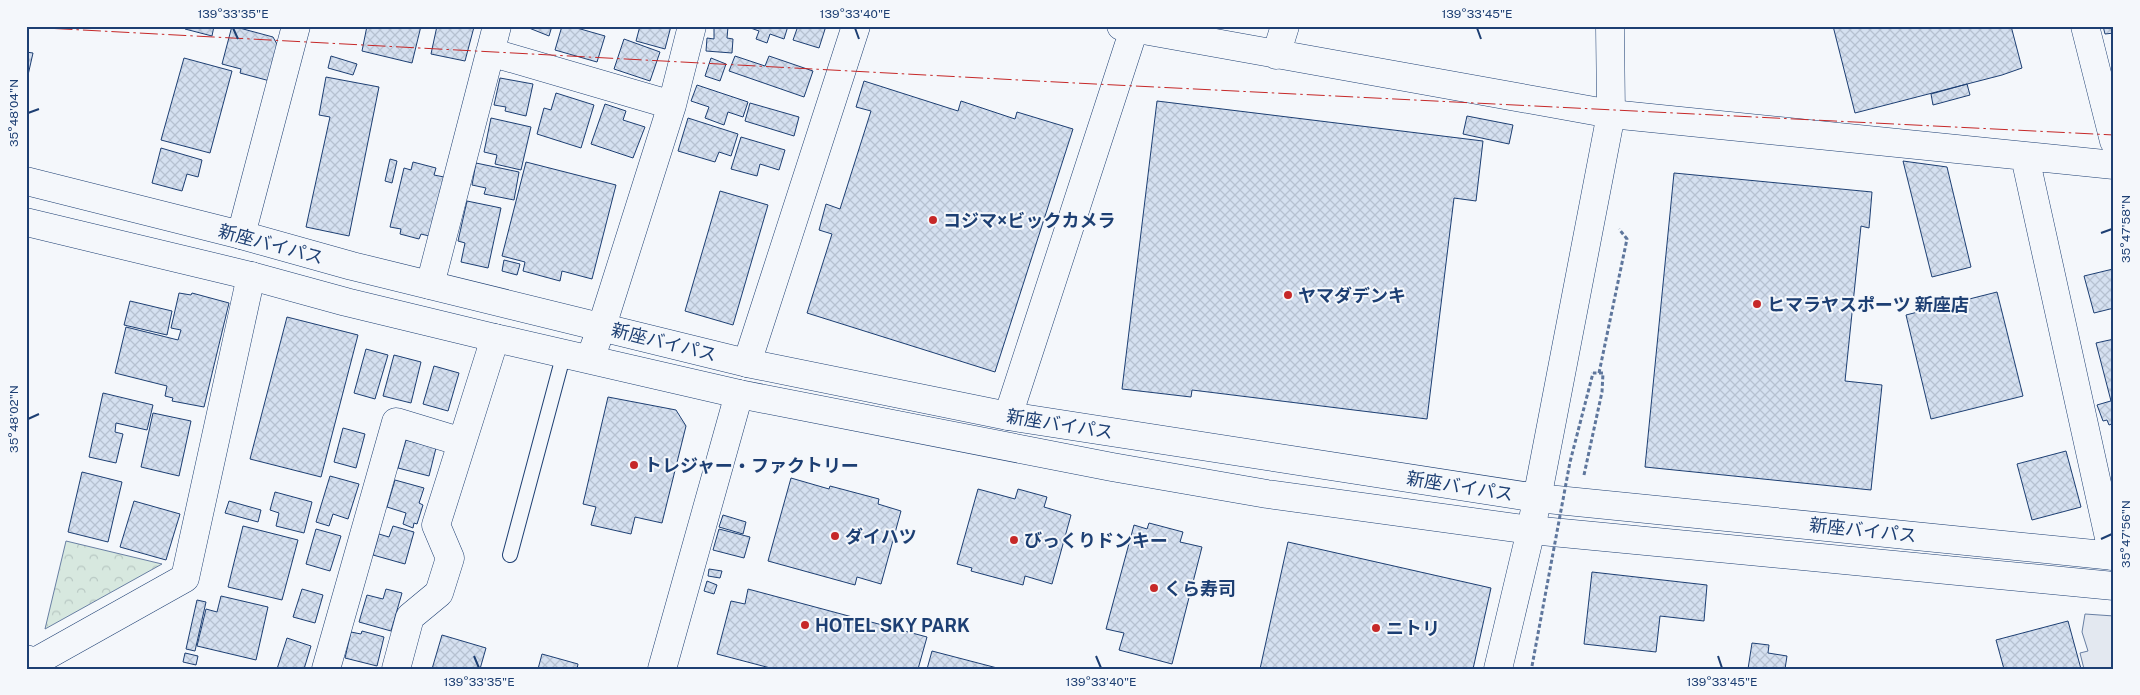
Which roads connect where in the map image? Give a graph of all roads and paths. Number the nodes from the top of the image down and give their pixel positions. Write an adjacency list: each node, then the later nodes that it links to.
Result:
1 (296, 26): 17 (main road)
2 (692, 26): 10 (main road)
3 (856, 26): 25 (main road)
4 (1285, 26): 9 (main road)
5 (1610, 26): 11 (main road)
6 (2085, 26): 12 (main road)
7 (1130, 27): 9 (main road); 28 (main road)
8 (494, 39): 10 (main road); 20 (main road)
9 (1276, 55): 11 (main road)
10 (672, 105): 21 (main road)
11 (1611, 114): 13 (main road); 31 (main road)
12 (2114, 142)
13 (2025, 157): 14 (main road); 34 (main road)
14 (2114, 165)
15 (26, 181): 17 (main road, 新座バイパス)
16 (26, 222): 19 (main road, 新座バイパス)
17 (241, 235): 20 (main road, 新座バイパス)
18 (1627, 239): 26 (path)
19 (250, 276): 22 (main road, 新座バイパス); 36 (main road)
20 (430, 285): 21 (main road, 新座バイパス)
21 (602, 326): 24 (main road); 25 (main road, 新座バイパス)
22 (496, 338): 23 (main road, 新座バイパス); 29 (main road)
23 (564, 353): 24 (main road, 新座バイパス); 33 (lane)
24 (590, 359): 27 (main road, 新座バイパス)
25 (747, 363): 28 (main road, 新座バイパス)
26 (1599, 374): 30 (path); 37 (path, bridge)
27 (739, 394): 32 (main road, 新座バイパス); 40 (main road)
28 (1008, 416): 31 (main road, 新座バイパス)
29 (462, 442): 38 (main road); 39 (main road)
30 (1583, 478)
31 (1537, 498): 32 (main road); 34 (main road, 新座バイパス)
32 (1531, 530): 35 (main road, 新座バイパス); 41 (main road)
33 (510, 555)
34 (2113, 556)
35 (2114, 586)
36 (26, 660)
37 (1532, 666)
38 (326, 669)
39 (396, 669)
40 (662, 669)
41 (1498, 669)

